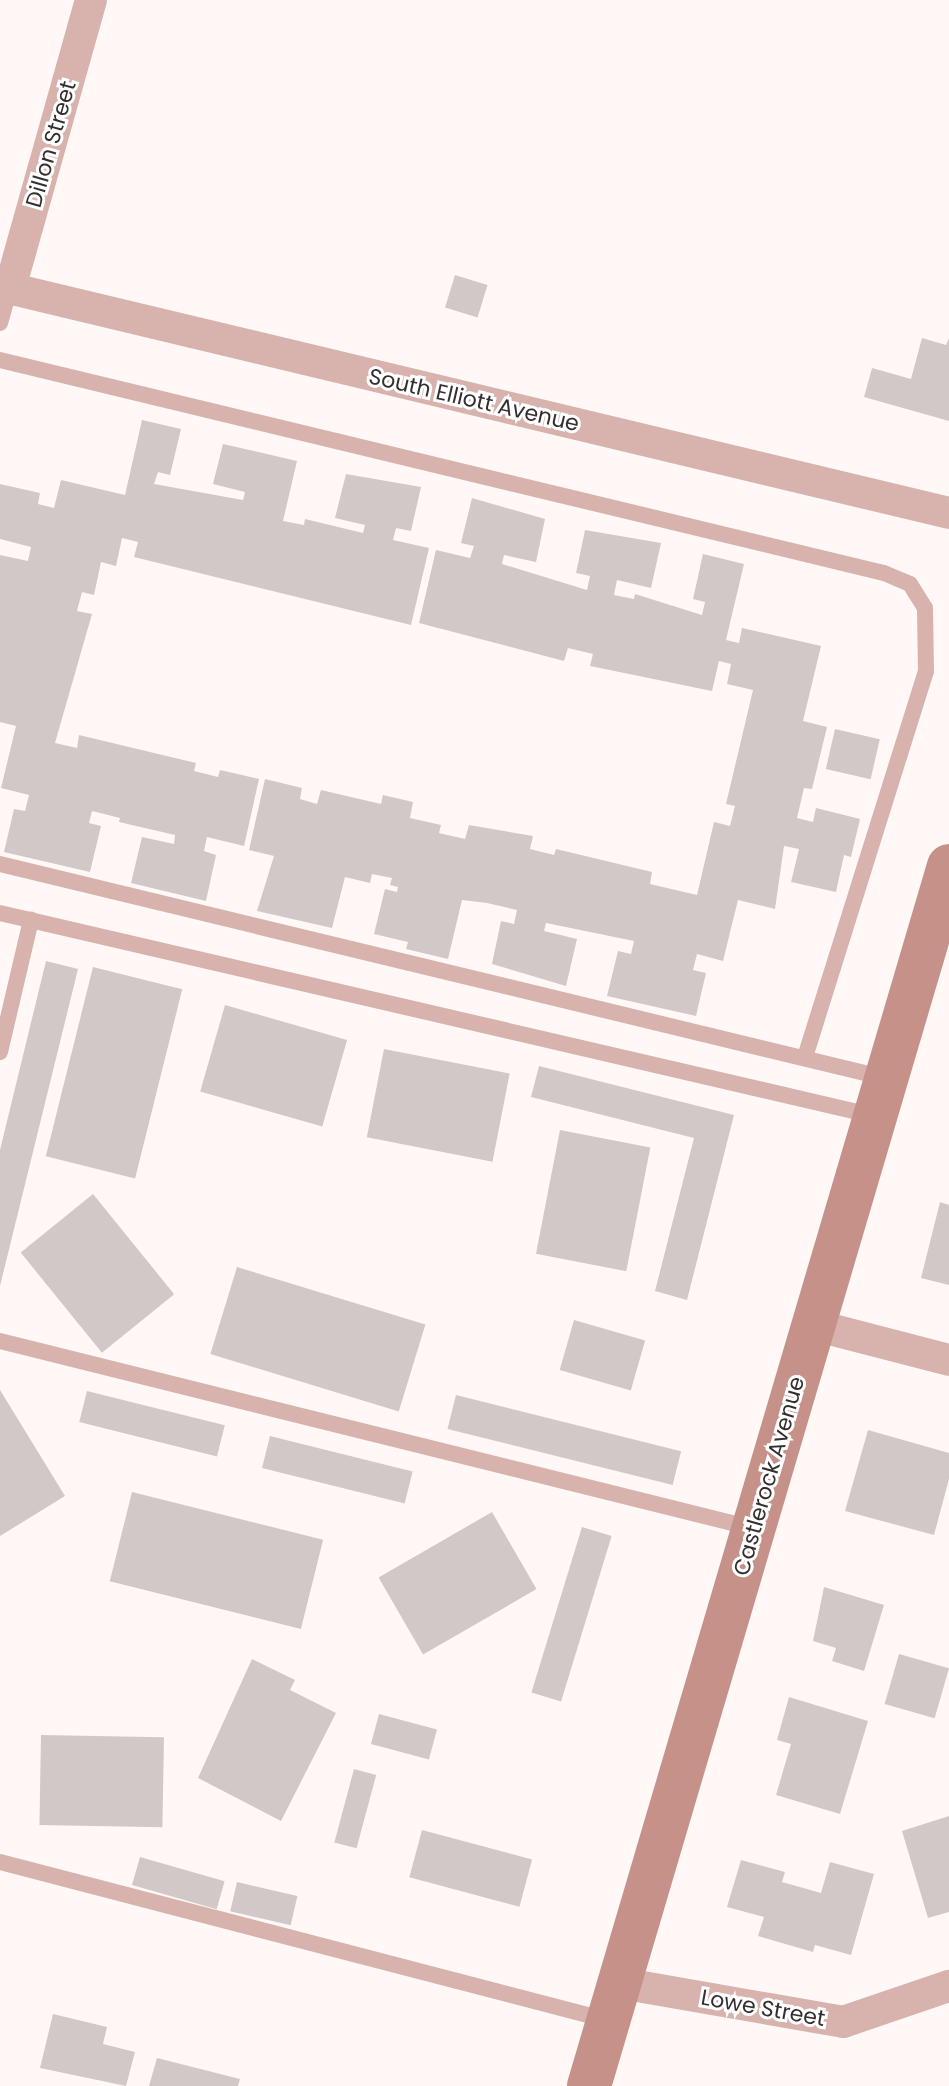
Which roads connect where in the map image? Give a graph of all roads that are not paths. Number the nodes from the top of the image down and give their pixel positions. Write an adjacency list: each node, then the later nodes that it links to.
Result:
1 (91, 0): 2 (street, Dillon Street)
2 (5, 287): 3 (lane); 5 (street, South Elliott Avenue)
3 (0, 323)
4 (0, 360): 11 (lane)
5 (949, 513)
6 (0, 864): 11 (lane)
7 (949, 866): 12 (street, Castlerock Avenue)
8 (0, 913): 9 (lane)
9 (31, 920): 10 (lane); 12 (lane)
10 (0, 1052)
11 (805, 1058): 12 (lane)
12 (881, 1097): 13 (street, Castlerock Avenue)
13 (814, 1325): 15 (street); 16 (street, Castlerock Avenue)
14 (0, 1341): 16 (lane)
15 (949, 1360)
16 (754, 1528): 19 (street, Castlerock Avenue)
17 (0, 1862): 19 (lane)
18 (949, 1986): 19 (street, Lowe Street)
19 (614, 2001): 20 (street, Castlerock Avenue)
20 (589, 2086)

